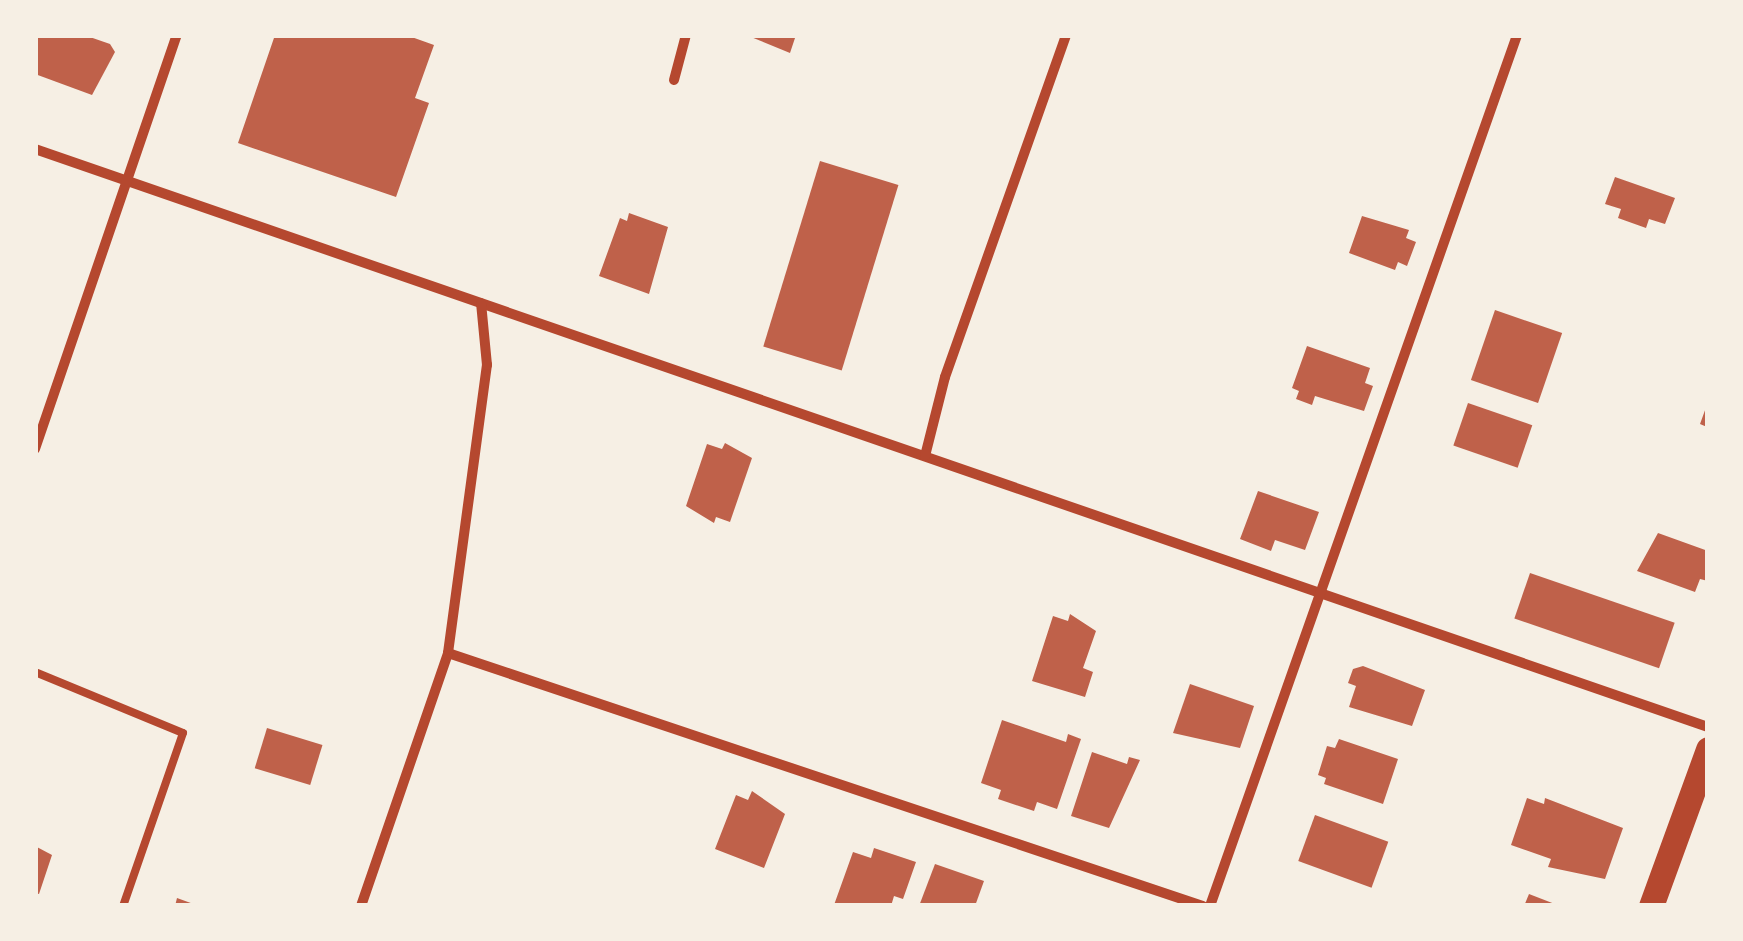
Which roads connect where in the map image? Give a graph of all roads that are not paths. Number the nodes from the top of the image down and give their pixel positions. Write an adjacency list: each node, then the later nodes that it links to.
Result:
1 (177, 35): 7 (street)
2 (686, 35): 5 (street)
3 (1066, 35): 10 (street)
4 (1517, 35): 11 (street)
5 (674, 80)
6 (35, 149): 7 (street)
7 (127, 180): 8 (street); 9 (street)
8 (481, 303): 10 (street); 12 (street)
9 (35, 448)
10 (925, 456): 11 (street)
11 (1320, 593): 14 (street); 18 (street)
12 (448, 653): 17 (street); 18 (street)
13 (35, 672): 16 (lane)
14 (1708, 727)
15 (1708, 749): 19 (main road)
16 (123, 906)
17 (361, 906)
18 (1207, 906)
19 (1651, 906)

